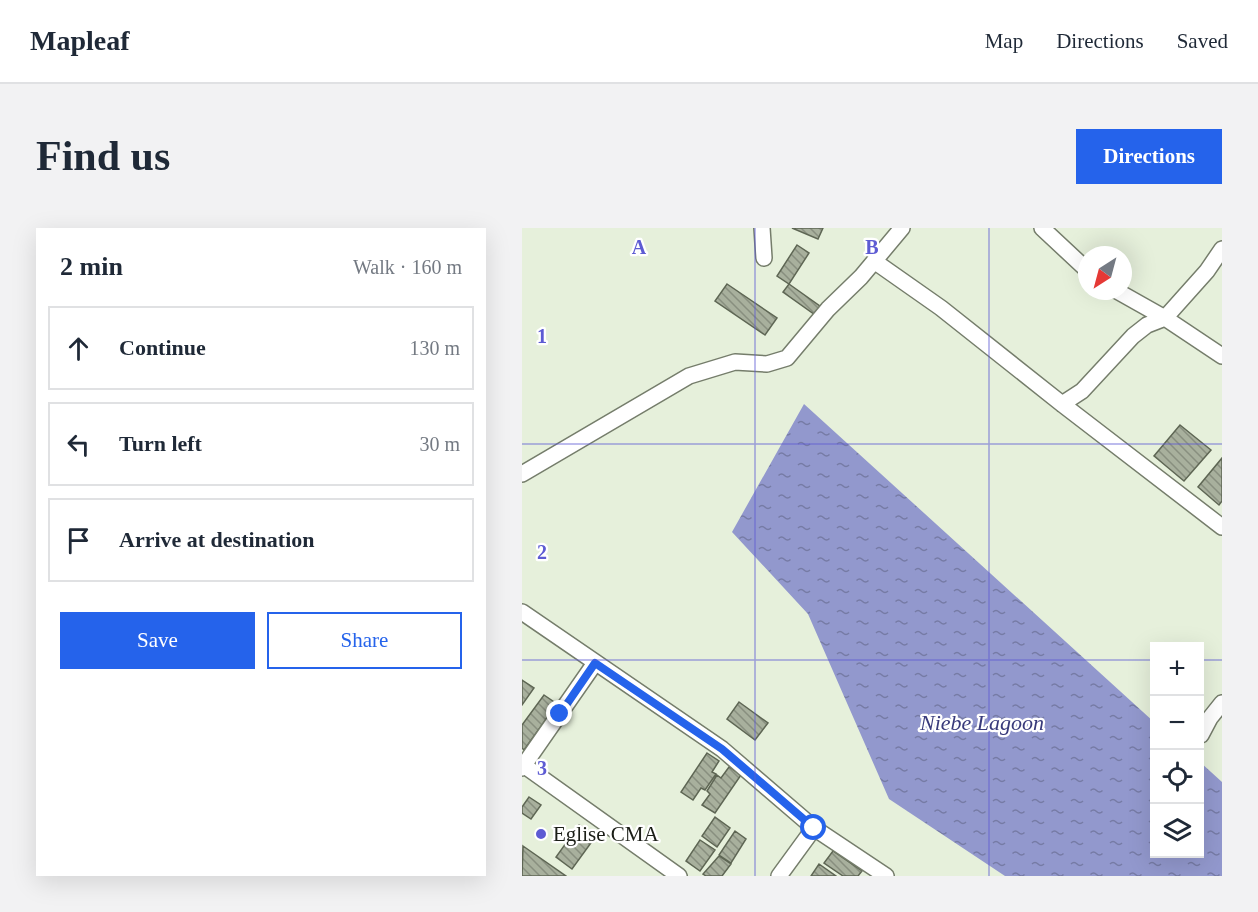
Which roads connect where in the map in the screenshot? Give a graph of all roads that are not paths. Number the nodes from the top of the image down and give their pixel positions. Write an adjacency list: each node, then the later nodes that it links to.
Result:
1 (762, 228): 5 (street)
2 (902, 228): 7 (street)
3 (1050, 230): 6 (street)
4 (1222, 249): 9 (street)
5 (764, 258)
6 (1078, 260)
7 (874, 261): 11 (street); 12 (street)
8 (1132, 299): 9 (street)
9 (1165, 318): 10 (street); 11 (street)
10 (1222, 356)
11 (1062, 404): 13 (street)
12 (522, 474)
13 (1222, 527)
14 (522, 612): 15 (street)
15 (595, 663): 18 (street); 19 (street)
16 (1222, 703): 17 (street)
17 (1204, 729)
18 (523, 766): 20 (street)
19 (814, 828): 21 (street); 22 (street)
20 (678, 876)
21 (779, 876)
22 (886, 876)

